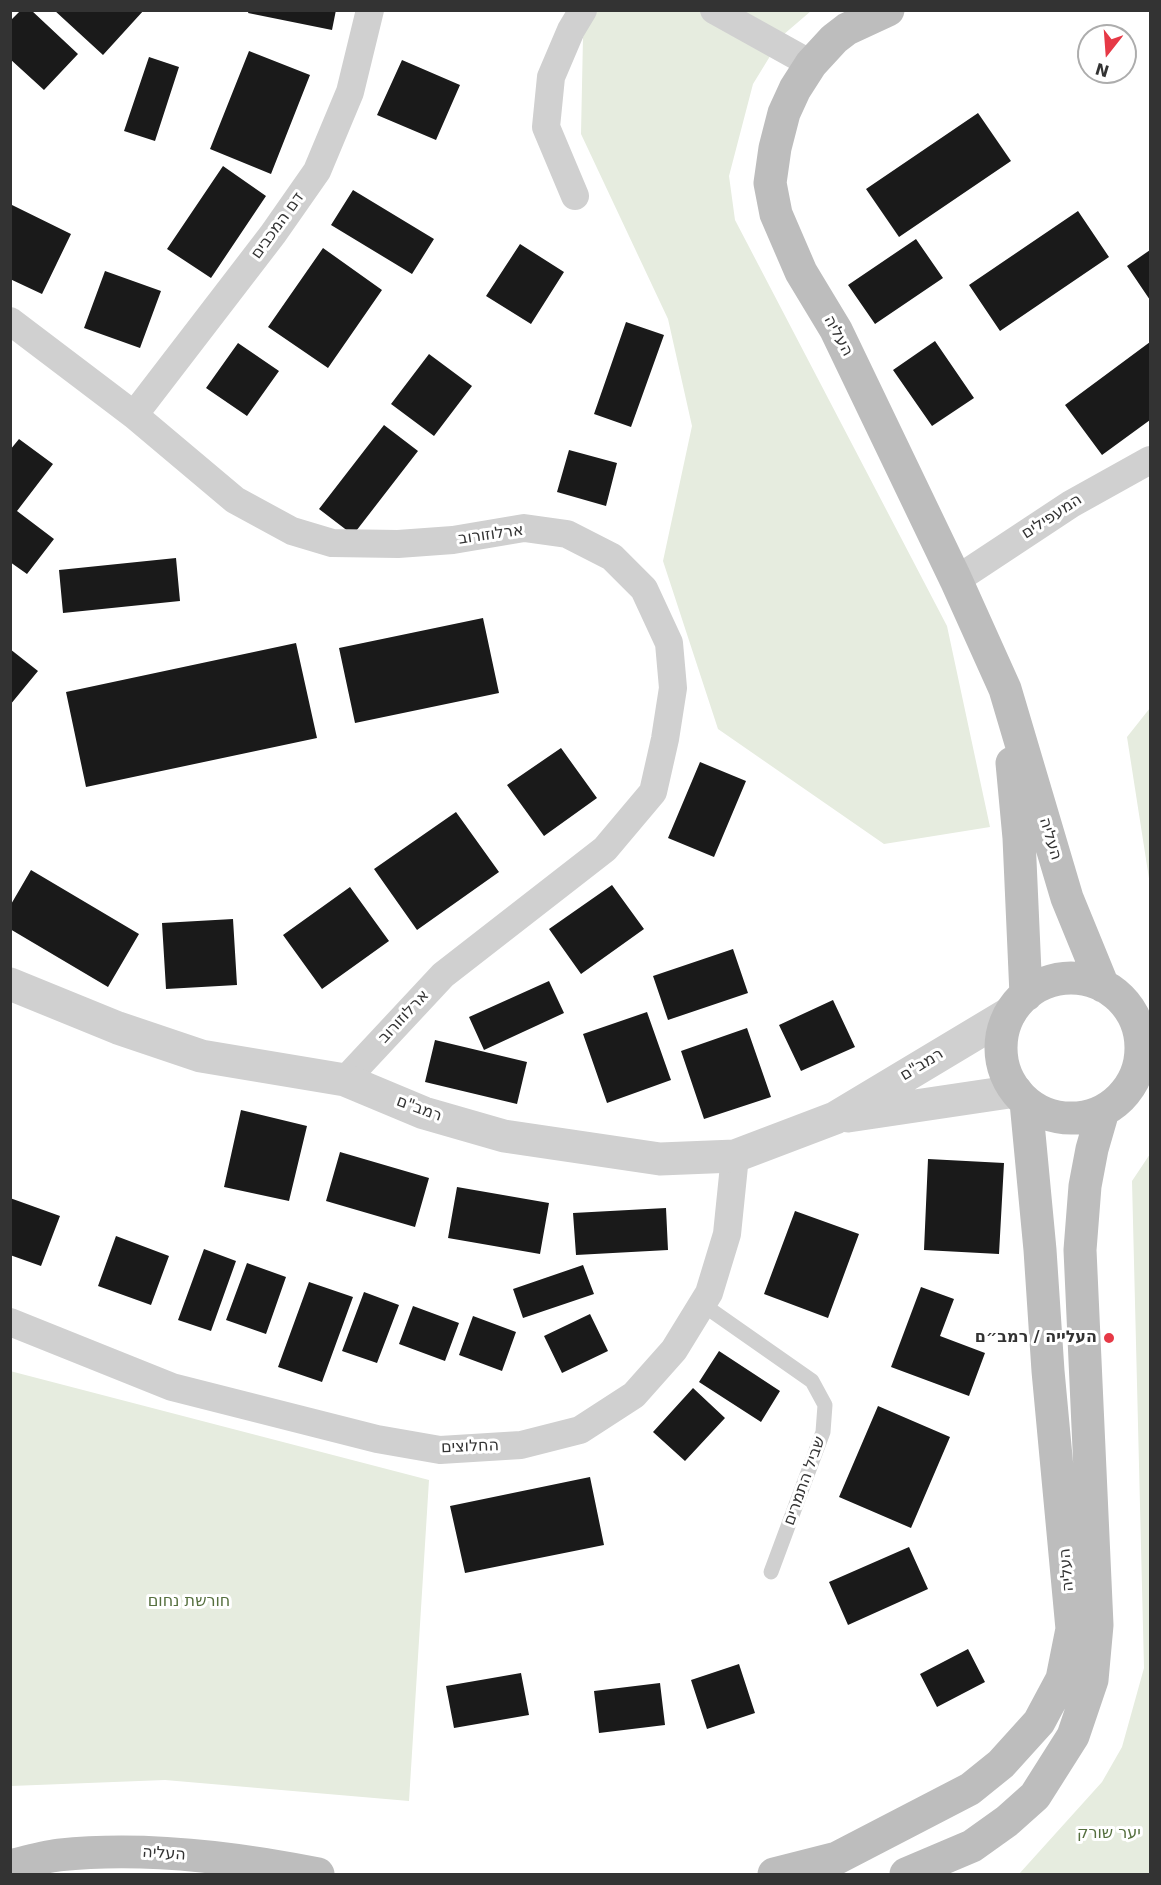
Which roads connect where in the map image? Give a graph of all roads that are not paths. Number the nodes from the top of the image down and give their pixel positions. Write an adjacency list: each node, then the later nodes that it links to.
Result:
1 (370, 10): 8 (street, דם המכבים)
2 (584, 10): 6 (street)
3 (714, 10): 5 (street)
4 (888, 10): 5 (main road, העליה)
5 (811, 64): 10 (main road, העליה)
6 (575, 196)
7 (10, 321): 8 (street, ארלוזורוב)
8 (134, 415): 15 (street, ארלוזורוב)
9 (1150, 460): 10 (street, המעפילים)
10 (956, 580): 11 (main road, העליה)
11 (1005, 689): 13 (main road, העליה); 14 (main road, העליה)
12 (10, 984): 15 (street, רמב"ם)
13 (1103, 986): 14 (main road); 17 (main road)
14 (1018, 1004): 16 (main road); 18 (street, רמב"ם)
15 (345, 1080): 19 (street, רמב"ם)
16 (1021, 1097): 17 (main road); 18 (street, רמב"ם); 25 (main road, העליה)
17 (1103, 1111): 26 (main road, העליה)
18 (835, 1118): 19 (street, רמב"ם)
19 (735, 1156): 20 (street, החלוצים)
20 (702, 1305): 21 (street, החלוצים); 22 (lane, שביל התמרים)
21 (10, 1322)
22 (771, 1572)
23 (10, 1866): 24 (main road, העליה)
24 (318, 1875)
25 (774, 1875)
26 (906, 1875)

